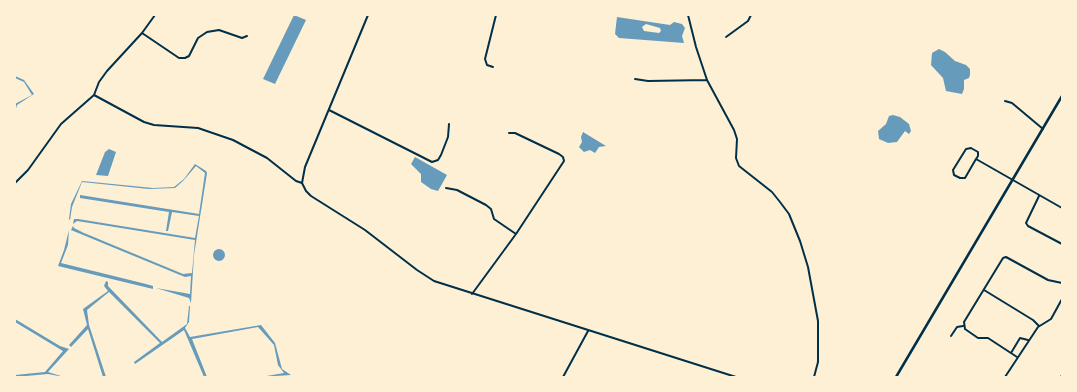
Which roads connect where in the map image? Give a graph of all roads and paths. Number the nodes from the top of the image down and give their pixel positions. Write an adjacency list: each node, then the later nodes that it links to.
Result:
1 (155, 15): 6 (street)
2 (368, 15): 15 (street)
3 (496, 15): 9 (street)
4 (688, 15): 11 (street)
5 (751, 15): 8 (street)
6 (142, 33): 7 (street); 12 (street)
7 (247, 36)
8 (726, 36)
9 (493, 67)
10 (635, 79): 11 (street)
11 (707, 80): 41 (street)
12 (94, 95): 21 (street); 22 (street)
13 (1062, 96): 17 (main road)
14 (1005, 101): 17 (street)
15 (329, 110): 16 (street); 22 (street)
16 (449, 124)
17 (1043, 129): 20 (main road)
18 (509, 132): 26 (street)
19 (976, 159): 19 (street); 20 (street)
20 (1012, 179): 24 (street); 42 (main road)
21 (15, 183)
22 (302, 183): 30 (street)
23 (446, 188): 26 (street)
24 (1039, 196): 25 (street); 27 (street)
25 (1062, 208)
26 (516, 234): 30 (street)
27 (1062, 244)
28 (1062, 283): 29 (street)
29 (984, 290): 32 (street); 33 (street)
30 (472, 294): 34 (street)
31 (1062, 299): 33 (street)
32 (963, 326): 35 (street); 37 (street)
33 (1039, 326): 36 (street)
34 (588, 331): 39 (street); 40 (street)
35 (951, 336)
36 (1028, 340): 37 (street); 38 (street)
37 (1011, 353): 38 (street)
38 (1017, 357): 43 (street)
39 (563, 377)
40 (736, 377)
41 (814, 377)
42 (896, 377)
43 (1005, 377)

